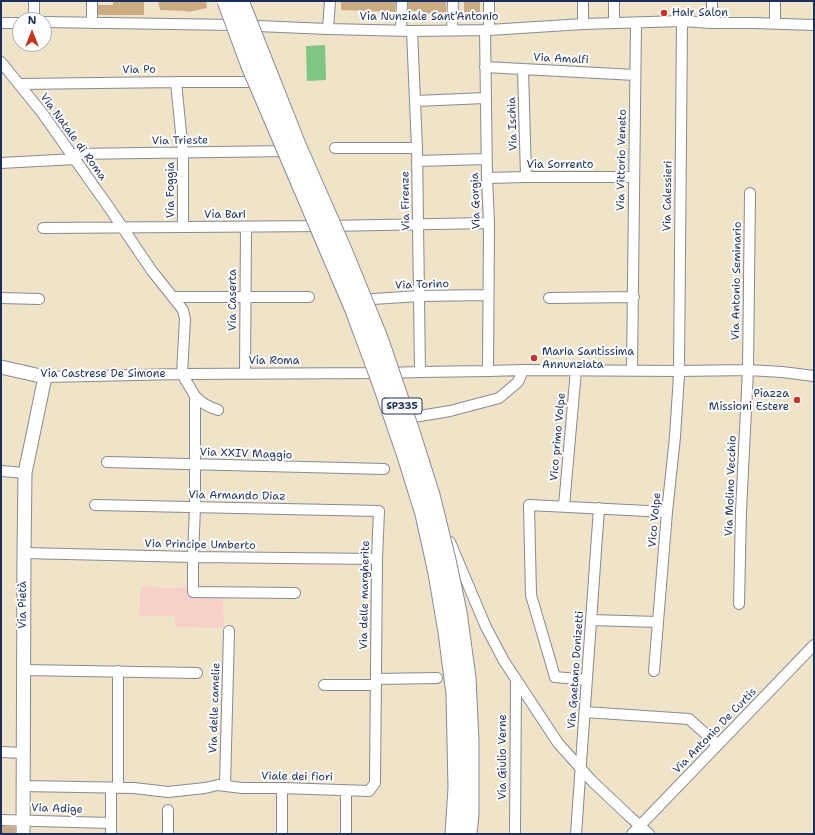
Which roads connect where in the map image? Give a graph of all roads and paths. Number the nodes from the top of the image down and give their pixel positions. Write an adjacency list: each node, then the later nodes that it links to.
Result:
1 (34, 1): 13 (street)
2 (92, 1): 18 (street)
3 (226, 1): 24 (street); 135 (highway, SP335, bridge)
4 (240, 1): 136 (highway, SP335, bridge)
5 (330, 1): 26 (street)
6 (402, 1): 27 (street)
7 (453, 1): 28 (street)
8 (489, 1): 29 (street, Via Gorgia)
9 (583, 1): 21 (street)
10 (614, 1): 19 (street)
11 (712, 1): 22 (street)
12 (775, 1): 23 (street)
13 (34, 12)
14 (682, 21): 20 (street, Via Nunziale Sant'Antonio); 22 (street, Via Nunziale Sant'Antonio); 75 (street, Via Calessieri)
15 (12, 22): 17 (street)
16 (52, 22): 18 (street, Via Nunziale Sant'Antonio)
17 (1, 23)
18 (92, 23): 24 (street, Via Nunziale Sant'Antonio)
19 (614, 23): 20 (street, Via Nunziale Sant'Antonio); 21 (street, Via Nunziale Sant'Antonio)
20 (636, 23): 34 (street, Via Vittorio Veneto)
21 (583, 24): 29 (street, Via Nunziale Sant'Antonio)
22 (712, 24): 23 (street, Via Nunziale Sant'Antonio)
23 (775, 24): 25 (street, Via Nunziale Sant'Antonio)
24 (234, 25): 26 (street, Via Nunziale Sant'Antonio); 36 (street)
25 (814, 25)
26 (328, 29): 27 (street, Via Nunziale Sant'Antonio)
27 (401, 30): 30 (street, Via Nunziale Sant'Antonio)
28 (452, 30): 29 (street, Via Nunziale Sant'Antonio); 30 (street, Via Nunziale Sant'Antonio)
29 (487, 30): 32 (street, Via Gorgia)
30 (412, 31): 39 (street, Via Firenze)
31 (1, 62): 37 (street, Via Natale di Roma)
32 (486, 67): 33 (street, Via Amalfi); 38 (street, Via Gorgia)
33 (523, 70): 34 (street, Via Amalfi); 48 (street, Via Ischia)
34 (635, 75): 49 (street, Via Vittorio Veneto)
35 (176, 82): 36 (street, Via Po); 37 (street, Via Po); 43 (street, Via Foggia)
36 (259, 82): 42 (street)
37 (20, 84): 44 (street, Via Natale di Roma)
38 (485, 98): 39 (street); 45 (street, Via Gorgia)
39 (416, 100): 41 (street, Via Firenze)
40 (335, 148): 41 (street)
41 (417, 148): 46 (street, Via Firenze)
42 (289, 151): 43 (street, Via Trieste); 54 (street)
43 (183, 153): 44 (street, Via Trieste); 55 (street, Via Foggia)
44 (73, 157): 47 (street, Via Trieste); 58 (street, Via Natale di Roma)
45 (486, 159): 46 (street); 50 (street, Via Gorgia)
46 (417, 161): 53 (street, Via Firenze)
47 (1, 163)
48 (526, 177): 49 (street, Via Sorrento); 50 (street, Via Sorrento)
49 (634, 177): 61 (street, Via Vittorio Veneto)
50 (487, 178): 52 (street, Via Gorgia)
51 (750, 193): 73 (street, Via Antonio Seminario)
52 (489, 223): 53 (street, Via Bari); 59 (street, Via Gorgia)
53 (418, 224): 54 (street, Via Bari); 60 (street, Via Firenze)
54 (327, 226): 56 (street, Via Bari); 68 (street)
55 (183, 227): 56 (street, Via Bari); 58 (street, Via Bari)
56 (246, 227): 64 (street, Via Caserta)
57 (44, 228): 58 (street)
58 (123, 228): 63 (street, Via Natale di Roma)
59 (488, 295): 60 (street, Via Torino); 74 (street, Via Gorgia)
60 (419, 296): 68 (street, Via Torino); 76 (street, Via Firenze)
61 (634, 297): 66 (street); 72 (street, Via Vittorio Veneto)
62 (1, 298): 67 (street)
63 (173, 298): 64 (street); 79 (street, Via Natale di Roma)
64 (246, 298): 65 (street); 77 (street, Via Caserta)
65 (309, 298)
66 (549, 298)
67 (39, 299)
68 (356, 300): 78 (street)
69 (1, 367): 81 (street, Via Castrese De Simone)
70 (523, 370): 71 (street, Via Roma); 74 (street, Via Roma); 84 (street)
71 (576, 370): 72 (street, Via Roma); 91 (street, Vico primo Volpe)
72 (632, 370): 75 (street, Via Roma)
73 (748, 370): 75 (street, Via Roma); 80 (street, Via Roma); 100 (street, Via Molino Vecchio)
74 (488, 371): 76 (street, Via Roma)
75 (678, 371): 95 (street, Vico Volpe)
76 (420, 372): 78 (street, Via Roma)
77 (244, 373): 78 (street, Via Roma); 79 (street, Via Roma)
78 (385, 373): 84 (street)
79 (182, 374): 81 (street, Via Castrese De Simone); 82 (street)
80 (814, 376)
81 (45, 377): 89 (street, Via Pietà)
82 (195, 396): 83 (street); 86 (street)
83 (218, 410)
84 (402, 419): 110 (street)
85 (107, 462): 86 (street, Via XXIV Maggio)
86 (195, 464): 87 (street, Via XXIV Maggio); 92 (street)
87 (384, 469)
88 (1, 471): 89 (street)
89 (25, 473): 96 (street, Via Pietà)
90 (95, 505): 92 (street, Via Armando Diaz)
91 (564, 506): 93 (street); 111 (street)
92 (195, 507): 94 (street, Via Armando Diaz); 97 (street)
93 (599, 508): 95 (street); 101 (street, Via Gaetano Donizetti)
94 (379, 510): 98 (street, Via delle margherite)
95 (667, 512): 102 (street, Vico Volpe)
96 (24, 553): 97 (street, Via Principe Umberto); 105 (street, Via Pietà)
97 (193, 558): 98 (street, Via Principe Umberto); 99 (street)
98 (377, 559): 112 (street, Via delle margherite)
99 (294, 593)
100 (740, 604)
101 (591, 620): 102 (street); 111 (street, Via Gaetano Donizetti)
102 (658, 622): 107 (street, Vico Volpe)
103 (229, 631): 120 (street, Via delle camelie)
104 (814, 645): 115 (street, Via Antonio De Curtis)
105 (23, 670): 106 (street); 117 (street, Via Pietà)
106 (118, 671): 108 (street); 121 (street)
107 (654, 671)
108 (197, 673)
109 (437, 678): 112 (street)
110 (516, 679): 118 (street); 137 (street, Via Giulio Verne)
111 (587, 680): 114 (street, Via Gaetano Donizetti)
112 (376, 682): 113 (street); 123 (street, Via delle margherite)
113 (324, 685)
114 (585, 712): 115 (street); 118 (street, Via Gaetano Donizetti)
115 (718, 745): 129 (street, Via Antonio De Curtis)
116 (1, 752): 117 (street)
117 (23, 752): 119 (street, Via Pietà)
118 (580, 769): 129 (street); 138 (street, Via Gaetano Donizetti)
119 (23, 786): 121 (street); 127 (street, Via Pietà)
120 (225, 786): 121 (street, Viale dei fiori); 122 (street, Viale dei fiori)
121 (115, 788): 128 (street)
122 (282, 788): 123 (street, Viale dei fiori); 133 (street)
123 (369, 791)
124 (346, 794): 134 (street)
125 (168, 810): 132 (street)
126 (1, 820): 127 (street, Via Adige)
127 (23, 820): 128 (street, Via Adige); 130 (street, Via Pietà)
128 (111, 823): 131 (street)
129 (640, 826): 139 (street, Via Antonio De Curtis); 140 (street)
130 (23, 834)
131 (111, 834)
132 (168, 834)
133 (282, 834)
134 (346, 834)
135 (454, 834)
136 (468, 834)
137 (515, 834)
138 (576, 834)
139 (632, 834)
140 (649, 834)

